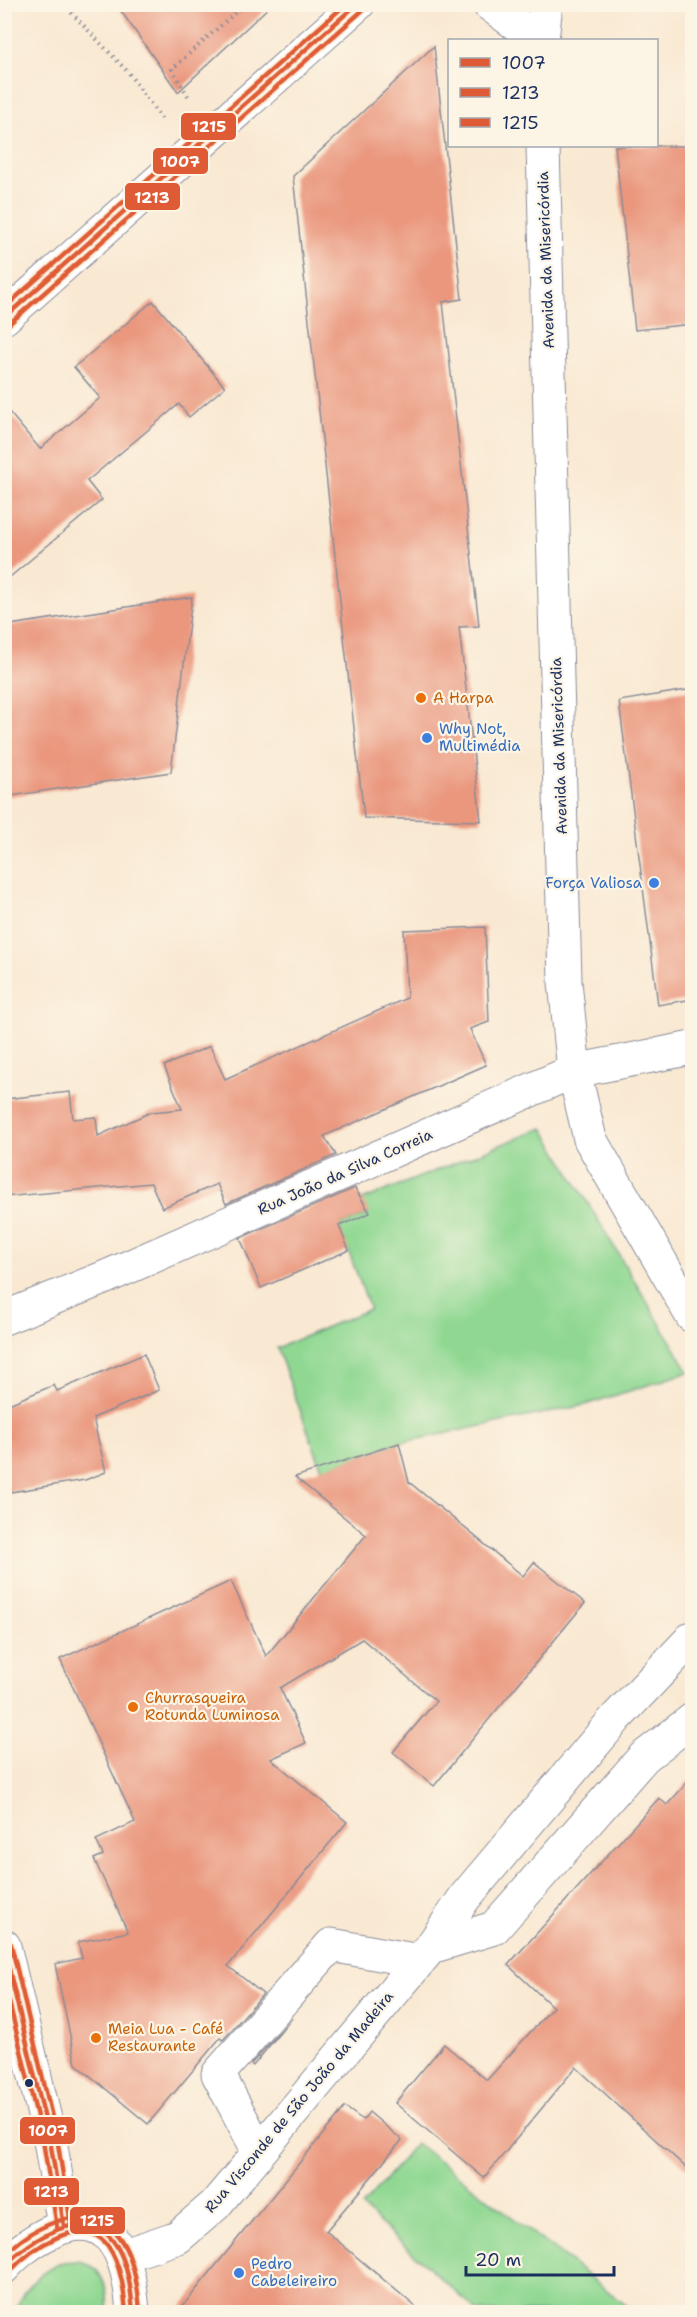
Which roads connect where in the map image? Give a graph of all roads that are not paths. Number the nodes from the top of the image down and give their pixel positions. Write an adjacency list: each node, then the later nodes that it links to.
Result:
1 (358, 4): 7 (street)
2 (489, 4): 4 (street)
3 (546, 4): 5 (street)
4 (537, 39)
5 (542, 39)
6 (543, 147): 9 (street, Avenida da Misericórdia)
7 (4, 318)
8 (693, 1048): 9 (street, Rua João da Silva Correia)
9 (574, 1071): 10 (street, Avenida da Misericórdia); 11 (street, Rua João da Silva Correia)
10 (693, 1316)
11 (4, 1318)
12 (693, 1638): 15 (street, Rua Visconde de São João da Madeira)
13 (693, 1720): 15 (street)
14 (4, 1946): 17 (street)
15 (425, 1954): 16 (street, Rua Visconde de São João da Madeira); 16 (street)
16 (260, 2152): 18 (street, Rua Visconde de São João da Madeira)
17 (64, 2226): 18 (street); 19 (street)
18 (122, 2256): 20 (street)
19 (4, 2267)
20 (133, 2313)

